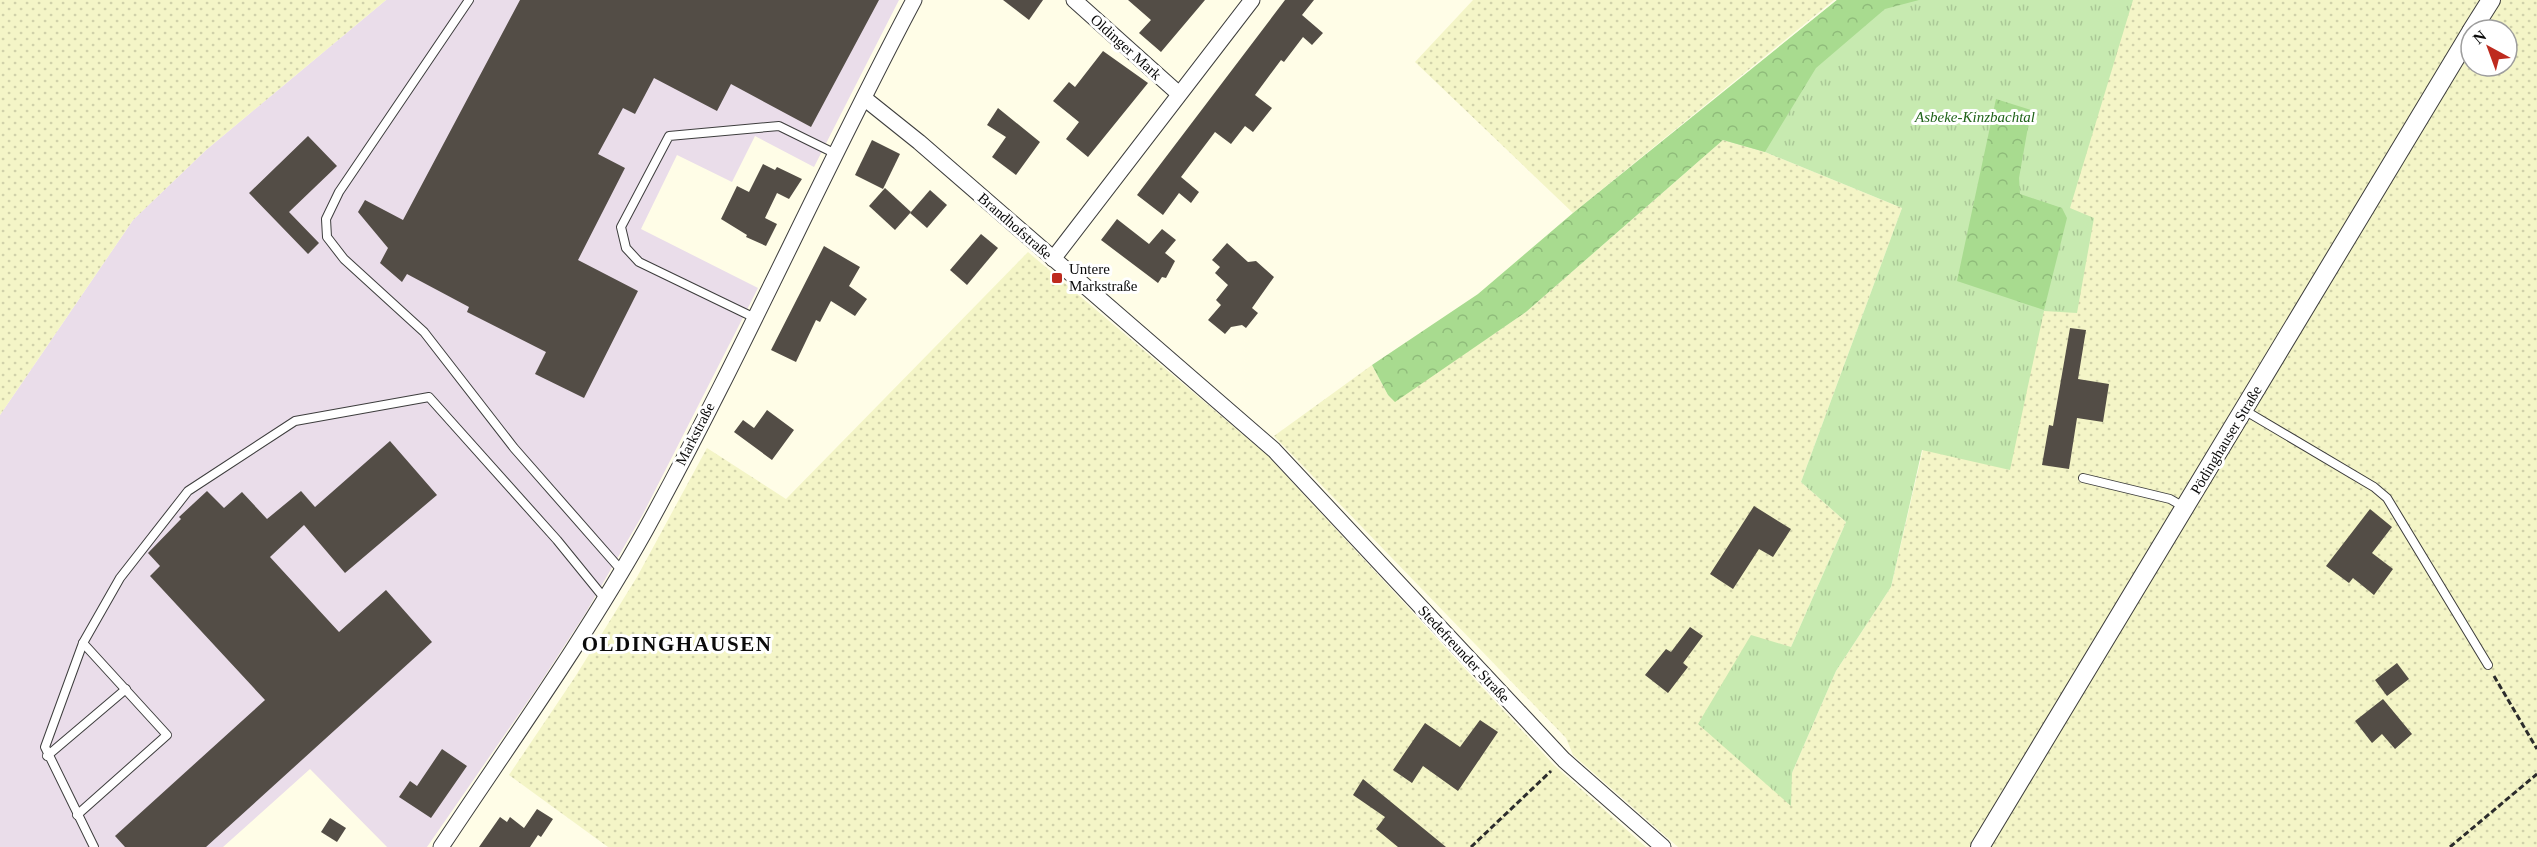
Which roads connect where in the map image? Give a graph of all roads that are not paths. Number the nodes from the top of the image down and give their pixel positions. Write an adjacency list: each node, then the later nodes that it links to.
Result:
1 (468, 0): 17 (lane)
2 (914, 0): 9 (street, Markstraße)
3 (1074, 0): 8 (street, Oldinger Mark)
4 (1252, 0): 8 (street)
5 (2491, 0): 6 (street, Pödinghauser Straße)
6 (2480, 18)
7 (2459, 53): 13 (street, Pödinghauser Straße)
8 (1179, 94): 11 (street)
9 (864, 98): 10 (street, Markstraße); 11 (street, Brandhofstraße)
10 (836, 154): 12 (street, Markstraße); 12 (lane)
11 (1053, 258): 14 (street, Brandhofstraße)
12 (755, 318): 17 (street, Markstraße)
13 (2244, 410): 16 (street, Pödinghauser Straße); 20 (lane)
14 (1274, 450): 26 (street, Stedefreunder Straße)
15 (2084, 478): 16 (lane)
16 (2184, 507): 27 (street, Pödinghauser Straße)
17 (622, 571): 18 (street, Markstraße)
18 (605, 599): 19 (lane); 25 (street, Markstraße)
19 (83, 643): 21 (lane); 22 (lane)
20 (2488, 665)
21 (126, 689): 22 (lane); 23 (lane)
22 (47, 756): 23 (lane)
23 (77, 815): 24 (lane)
24 (94, 847)
25 (441, 847)
26 (1663, 847)
27 (1980, 847)

